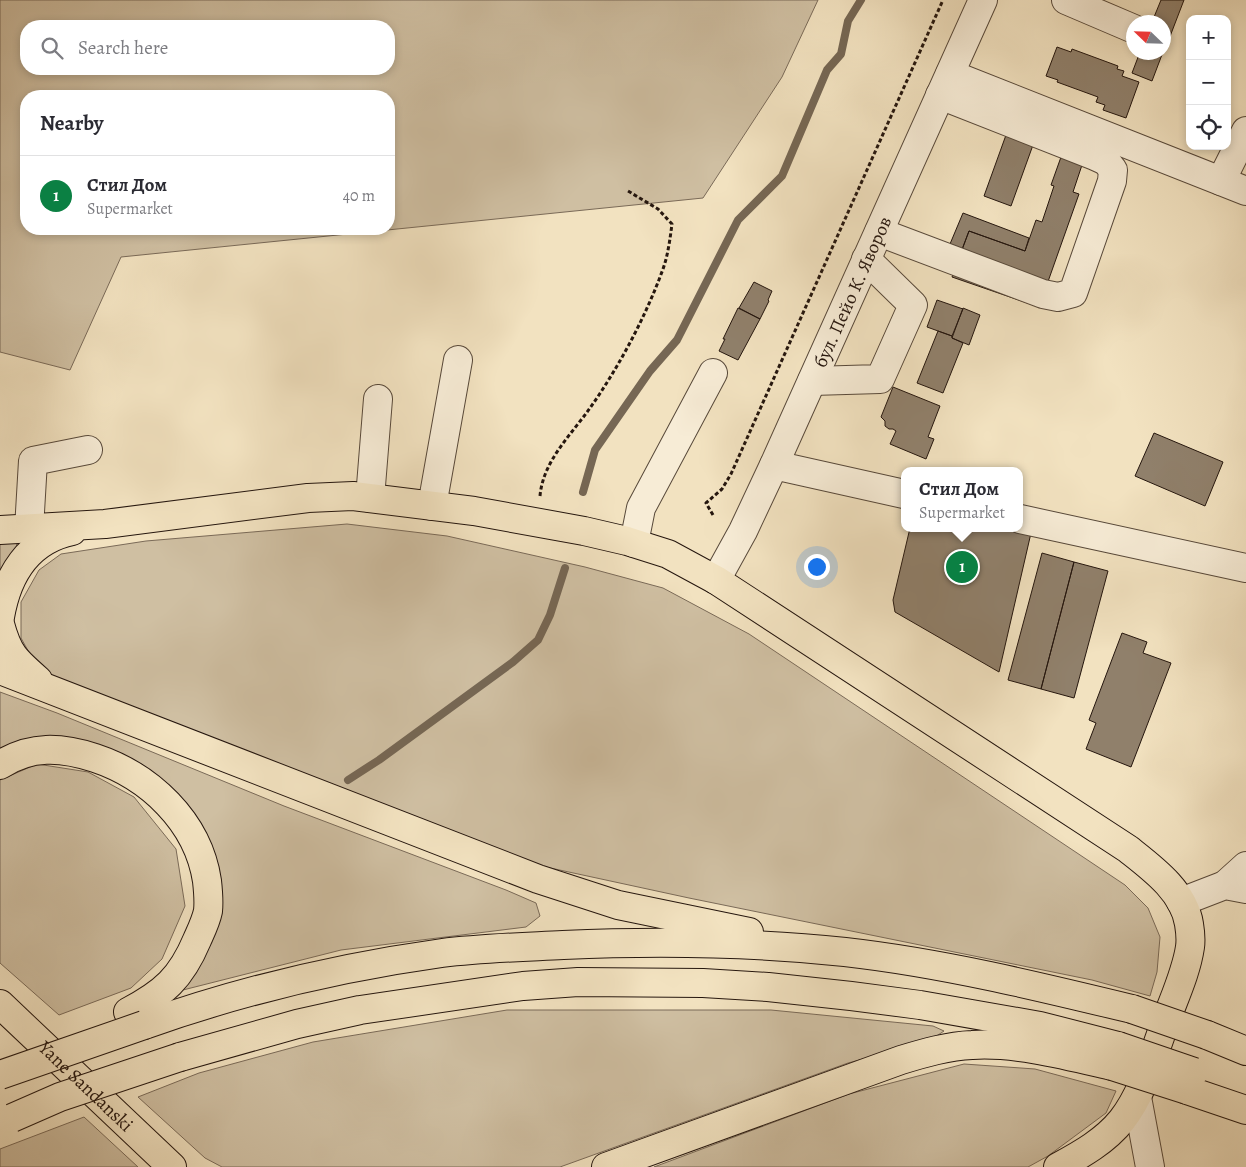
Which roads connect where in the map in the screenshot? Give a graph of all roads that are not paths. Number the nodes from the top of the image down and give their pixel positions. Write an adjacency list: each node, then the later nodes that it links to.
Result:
1 (983, 0): 4 (street, бул. Пейо К. Яворов)
2 (1066, 0): 3 (street)
3 (1126, 26)
4 (945, 85): 6 (street); 8 (street, бул. Пейо К. Яворов); 8 (street)
5 (1246, 131): 6 (street)
6 (1221, 181): 7 (street)
7 (1246, 191)
8 (879, 232): 9 (street, бул. Пейо К. Яворов)
9 (866, 259): 12 (street, бул. Пейо К. Яворов); 12 (street)
10 (458, 360): 18 (street)
11 (713, 373): 23 (street)
12 (812, 381): 15 (street, бул. Пейо К. Яворов)
13 (378, 399): 17 (street)
14 (88, 450): 21 (street)
15 (774, 465): 16 (street); 25 (street, бул. Пейо К. Яворов)
16 (901, 493)
17 (370, 498): 18 (main road); 20 (main road)
18 (432, 506): 23 (main road)
19 (1023, 520): 24 (street)
20 (105, 524): 21 (main road); 26 (main road)
21 (29, 529): 22 (main road)
22 (0, 530)
23 (634, 543): 25 (main road)
24 (1246, 568)
25 (716, 580): 33 (main road)
26 (0, 617)
27 (0, 624): 29 (main road)
28 (0, 670): 29 (main road)
29 (48, 690): 34 (main road)
30 (0, 765): 36 (main road)
31 (1246, 866): 32 (street)
32 (1236, 887): 33 (street)
33 (1181, 902): 42 (main road)
34 (846, 952): 36 (main road); 37 (main road, bridge)
35 (0, 1004): 45 (main road, Yane Sandanski)
36 (136, 1018): 39 (main road, bridge)
37 (1246, 1051)
38 (1115, 1056): 40 (main road, bridge); 44 (main road, bridge); 46 (main road)
39 (0, 1073)
40 (1191, 1081): 41 (main road); 43 (main road)
41 (1246, 1092)
42 (1137, 1097): 47 (main road); 48 (street)
43 (1246, 1110)
44 (6, 1120)
45 (172, 1167)
46 (606, 1167)
47 (1058, 1167)
48 (1150, 1167)

